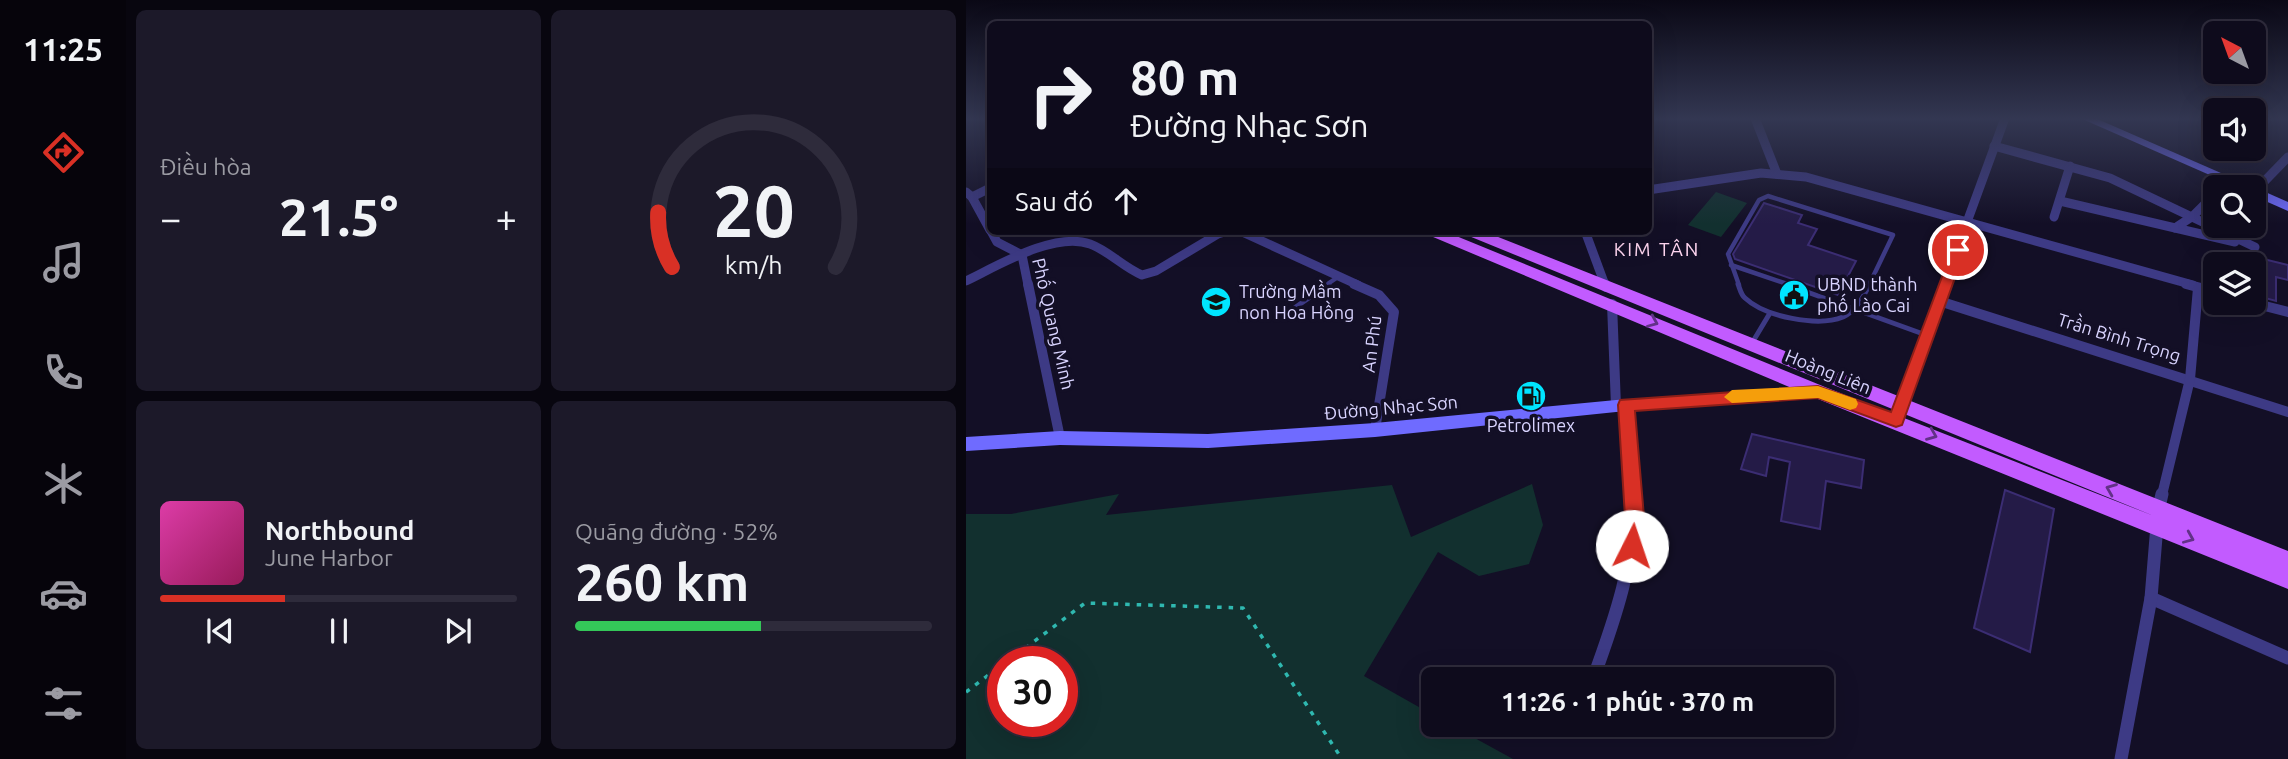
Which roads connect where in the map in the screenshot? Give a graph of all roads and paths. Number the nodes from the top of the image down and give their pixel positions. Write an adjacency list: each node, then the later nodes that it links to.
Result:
1 (1769, 153): 7 (street)
2 (1992, 153): 20 (street)
3 (2022, 153): 6 (street)
4 (2162, 153): 8 (main road)
5 (2288, 157): 9 (street)
6 (2070, 166): 14 (street); 17 (street)
7 (1777, 174): 11 (street); 20 (street)
8 (2209, 175)
9 (2266, 177)
10 (987, 189): 12 (street)
11 (1652, 189)
12 (969, 195): 19 (street, Phố Quang Minh)
13 (2266, 197): 16 (main road)
14 (2060, 201): 18 (street); 21 (street)
15 (2203, 206): 17 (street)
16 (2288, 207)
17 (2193, 216): 21 (street); 21 (street)
18 (2054, 217)
19 (987, 224)
20 (1968, 224): 32 (street); 35 (street)
21 (2175, 228)
22 (993, 235): 28 (street, Phố Quang Minh)
23 (1216, 235): 28 (street)
24 (1249, 235): 30 (street, An Phú)
25 (1442, 235): 34 (main road, Hoàng Liên)
26 (1478, 235): 34 (main road, Hoàng Liên)
27 (1586, 235): 34 (street)
28 (1022, 255): 31 (street); 50 (street, Phố Quang Minh)
29 (1731, 265): 37 (lane); 37 (lane); 40 (lane)
30 (1338, 276): 38 (lane); 49 (street, An Phú)
31 (966, 281)
32 (2198, 288): 33 (street); 44 (street)
33 (2203, 289)
34 (1609, 295): 42 (main road, Hoàng Liên); 46 (street)
35 (1939, 301): 41 (street); 44 (street, Trần Bình Trọng)
36 (2266, 306): 39 (street)
37 (1856, 308): 40 (lane); 41 (lane)
38 (1290, 311)
39 (2288, 312)
40 (1770, 313): 42 (lane)
41 (1926, 335): 48 (street)
42 (1747, 352): 43 (main road, Hoàng Liên); 45 (main road, Hoàng Liên)
43 (1832, 377): 45 (main road); 48 (main road, Hoàng Liên)
44 (2190, 379): 47 (street, Trần Bình Trọng); 52 (street)
45 (1818, 392): 46 (main road, Đường Nhạc Sơn); 48 (main road, Hoàng Liên)
46 (1621, 406): 49 (main road, Đường Nhạc Sơn); 58 (street)
47 (2288, 412)
48 (1898, 413): 52 (main road, Hoàng Liên)
49 (1376, 430): 50 (main road, Đường Nhạc Sơn)
50 (1060, 438): 51 (main road, Đường Nhạc Sơn)
51 (966, 443)
52 (2158, 516): 53 (main road, Hoàng Liên); 54 (main road, Hoàng Liên, one-way to 54); 55 (street)
53 (2288, 561)
54 (2288, 579)
55 (2151, 598): 57 (street); 62 (street)
56 (1027, 646): 61 (path)
57 (2288, 657)
58 (1597, 667)
59 (987, 676): 60 (path)
60 (966, 692)
61 (1342, 759)
62 (2121, 759)

